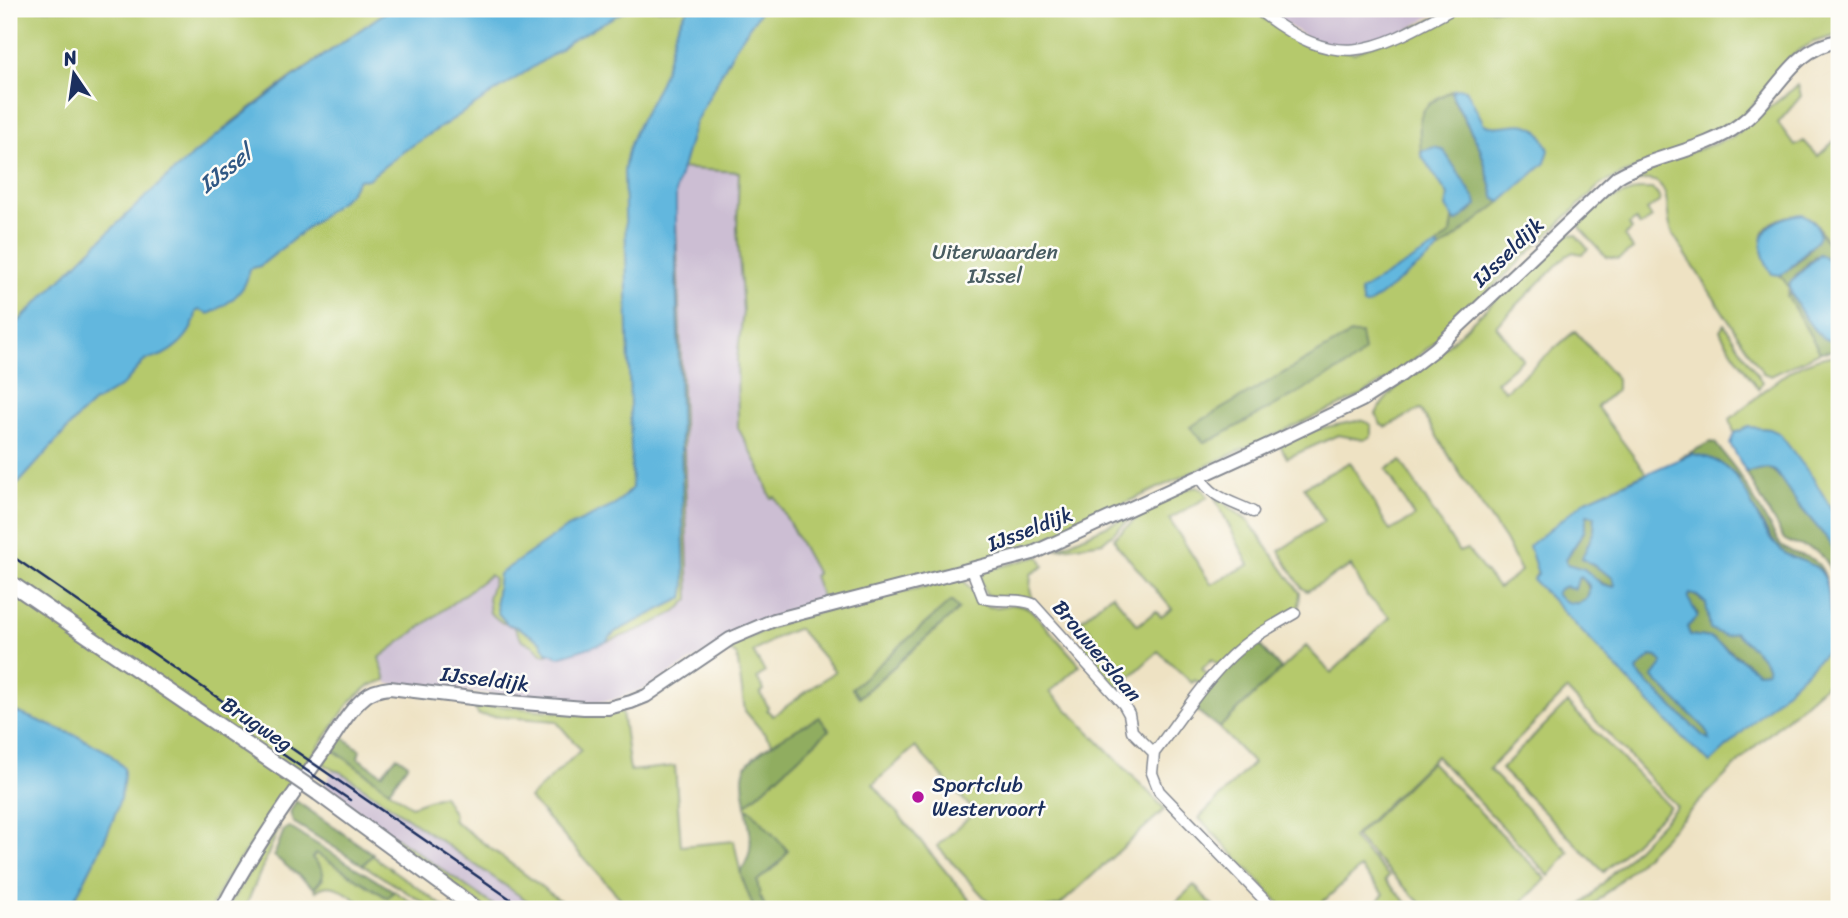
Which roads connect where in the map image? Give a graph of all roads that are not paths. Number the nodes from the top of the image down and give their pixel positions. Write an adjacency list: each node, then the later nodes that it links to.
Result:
1 (1258, 9): 2 (street)
2 (1452, 9)
3 (1839, 41): 4 (street, IJsseldijk)
4 (1200, 476): 5 (street); 6 (street, IJsseldijk)
5 (1253, 512)
6 (972, 570): 9 (street, Brouwerslaan); 10 (street, IJsseldijk)
7 (9, 582): 11 (main road, Brugweg, bridge)
8 (1295, 613): 9 (street)
9 (1154, 753): 12 (street)
10 (222, 909)
11 (476, 909)
12 (1273, 909)

